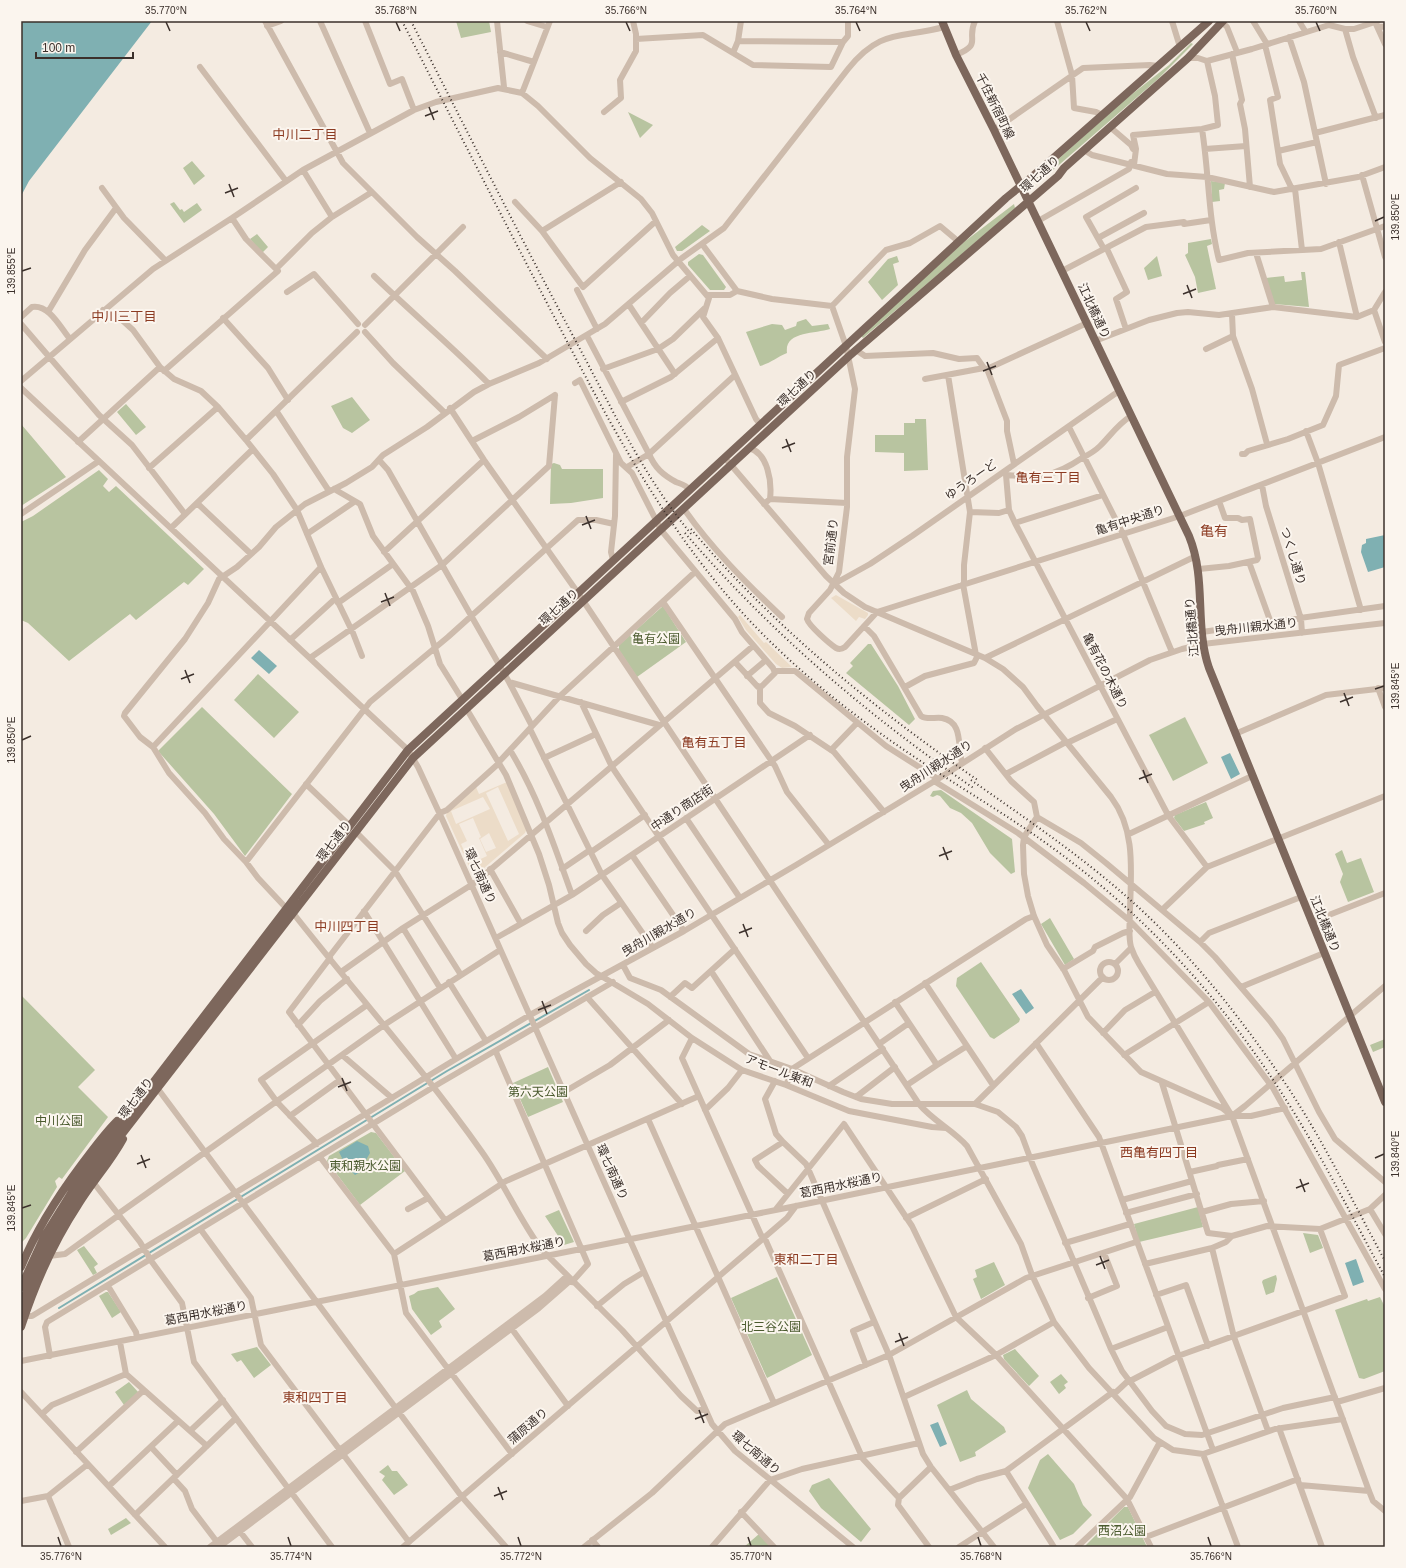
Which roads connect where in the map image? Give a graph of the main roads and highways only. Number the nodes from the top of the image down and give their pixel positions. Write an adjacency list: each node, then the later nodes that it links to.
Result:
1 (1209, 21): 4 (main road, 環七通り)
2 (1223, 21): 5 (main road, 環七通り)
3 (943, 24): 4 (main road, 千住新宿町線)
4 (1021, 186): 5 (main road, 千住新宿町線); 6 (main road, 環七通り)
5 (1028, 201): 6 (main road, 環七通り); 7 (main road, 江北橋通り)
6 (290, 911): 8 (main road, 環七通り); 9 (main road, 環七通り)
7 (1385, 1102)
8 (132, 1109): 10 (main road, 環七通り); 11 (main road)
9 (135, 1118): 10 (main road, 環七通り); 15 (main road)
10 (98, 1159): 13 (main road, 環七通り); 14 (main road, 環七通り)
11 (24, 1255): 12 (main road)
12 (21, 1267)
13 (21, 1287)
14 (21, 1307)
15 (21, 1327)

